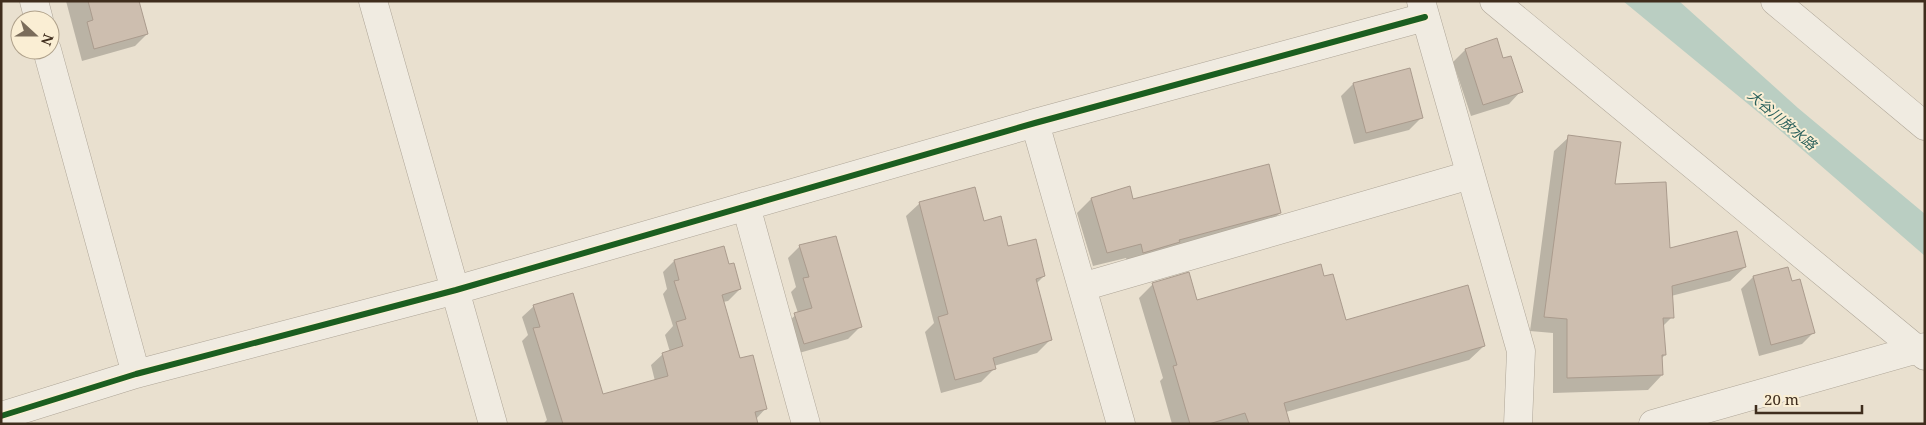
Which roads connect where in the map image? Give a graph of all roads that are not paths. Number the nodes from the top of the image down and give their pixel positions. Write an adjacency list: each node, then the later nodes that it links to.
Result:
1 (373, 1): 11 (street)
2 (1494, 1): 12 (street)
3 (1775, 1): 7 (street)
4 (1423, 9): 6 (street); 8 (street)
5 (50, 60): 13 (street)
6 (1034, 123): 9 (street); 10 (street)
7 (1925, 126)
8 (1470, 175): 10 (street); 18 (street)
9 (746, 206): 11 (street); 16 (street)
10 (1082, 287): 17 (street)
11 (456, 290): 13 (street); 15 (street)
12 (1922, 350): 19 (street)
13 (136, 374): 14 (street)
14 (1, 416)
15 (493, 424)
16 (806, 424)
17 (1121, 424)
18 (1518, 424)
19 (1654, 424)

